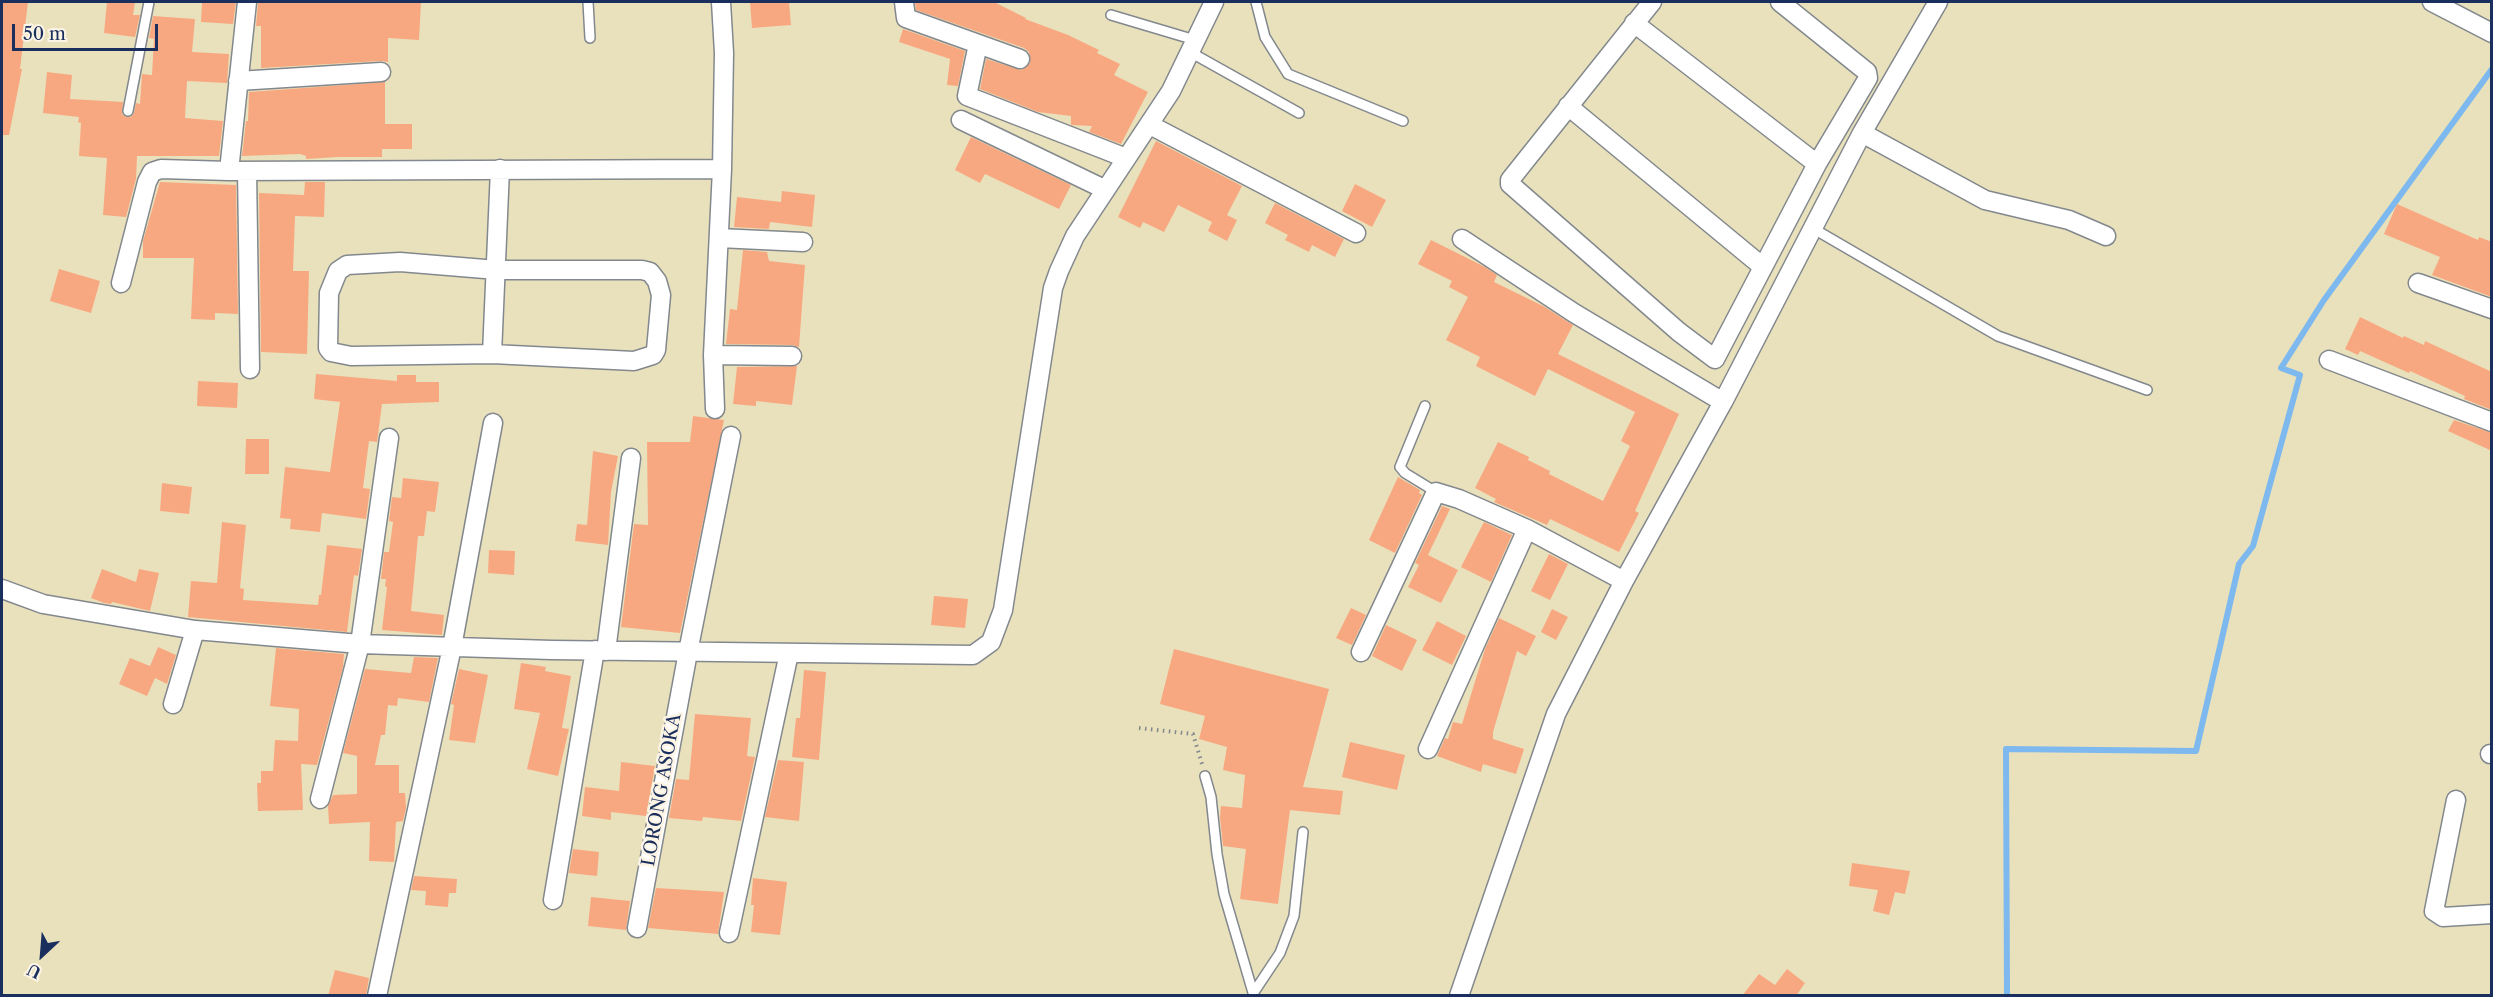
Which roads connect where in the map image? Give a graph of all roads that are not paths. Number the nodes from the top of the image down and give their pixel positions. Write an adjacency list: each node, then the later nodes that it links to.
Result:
1 (149, 2): 22 (lane)
2 (247, 2): 20 (street)
3 (588, 2): 15 (lane)
4 (721, 2): 31 (street)
5 (904, 2): 16 (street)
6 (1214, 2): 17 (street)
7 (1256, 2): 25 (lane)
8 (1652, 2): 13 (street)
9 (1780, 2): 29 (street)
10 (1938, 2): 27 (street)
11 (2432, 2): 14 (street)
12 (1110, 15): 17 (lane)
13 (1635, 23): 21 (street); 29 (street)
14 (2492, 33)
15 (590, 38)
16 (978, 44): 18 (street); 28 (street)
17 (1193, 46): 23 (lane); 26 (street)
18 (1020, 59)
19 (381, 72): 20 (street)
20 (238, 81): 32 (street)
21 (1568, 106): 40 (street); 40 (street)
22 (128, 111)
23 (1299, 113)
24 (961, 120): 33 (street)
25 (1403, 121)
26 (1150, 124): 28 (street); 35 (street)
27 (1862, 133): 34 (street); 36 (street)
28 (1126, 158): 33 (street)
29 (1817, 164): 40 (street)
30 (500, 169): 31 (street); 32 (street); 41 (street)
31 (722, 169): 37 (street)
32 (238, 171): 42 (street); 49 (street)
33 (1104, 189): 69 (street)
34 (1814, 229): 50 (lane); 51 (street)
35 (1356, 233)
36 (2106, 236)
37 (719, 238): 39 (street); 46 (street)
38 (1462, 238): 51 (street)
39 (803, 242)
40 (1763, 267)
41 (497, 270): 45 (street); 45 (street); 45 (street)
42 (121, 283)
43 (2418, 283): 44 (street)
44 (2492, 309)
45 (492, 354)
46 (713, 355): 47 (street); 53 (street)
47 (792, 356)
48 (2330, 360): 54 (street)
49 (250, 369)
50 (2146, 390)
51 (1723, 402): 61 (street)
52 (1425, 406): 59 (lane)
53 (715, 409)
54 (2492, 422)
55 (493, 423): 65 (street)
56 (731, 436): 67 (street, LORONG ASOKA)
57 (389, 438): 64 (street)
58 (631, 458): 66 (street)
59 (1436, 492): 60 (street); 68 (street)
60 (1527, 529): 61 (street); 71 (street)
61 (1623, 581): 82 (street)
62 (2, 589): 63 (street)
63 (195, 630): 64 (street); 70 (street)
64 (360, 644): 65 (street); 73 (street)
65 (452, 647): 66 (street); 81 (street)
66 (601, 651): 67 (street); 76 (street)
67 (687, 652): 69 (street); 78 (street, LORONG ASOKA)
68 (1361, 652)
69 (789, 654): 79 (street)
70 (173, 704)
71 (1428, 749)
72 (1205, 776): 80 (lane)
73 (320, 799)
74 (2456, 800): 77 (street)
75 (1303, 832): 80 (lane)
76 (553, 900)
77 (2492, 914)
78 (637, 928)
79 (729, 933)
80 (1254, 994)
81 (376, 996)
82 (1459, 996)

